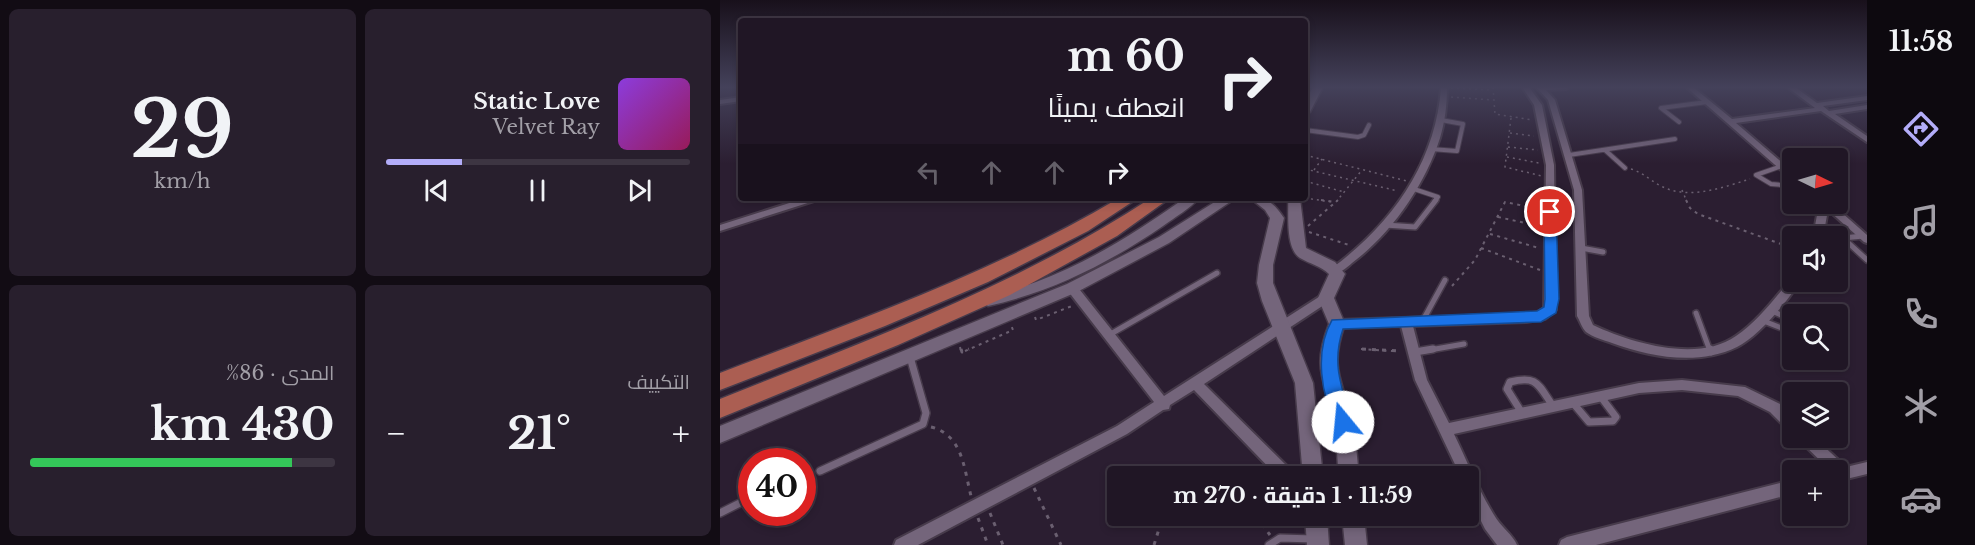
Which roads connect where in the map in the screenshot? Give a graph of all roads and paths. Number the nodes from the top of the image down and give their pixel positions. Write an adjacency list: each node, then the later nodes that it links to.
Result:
1 (1442, 112): 10 (street)
2 (1495, 112): 9 (path)
3 (1540, 112): 11 (street)
4 (1555, 112): 25 (street)
5 (1666, 112): 12 (lane)
6 (1719, 112): 13 (street)
7 (1798, 112): 13 (street)
8 (1827, 112): 19 (street)
9 (1511, 118): 11 (path); 16 (path)
10 (1441, 120): 21 (street); 21 (lane)
11 (1542, 121): 17 (street)
12 (1678, 122)
13 (1730, 122): 29 (street)
14 (1369, 125): 15 (lane)
15 (1308, 130)
16 (1510, 133): 17 (path); 20 (path)
17 (1545, 138): 23 (street)
18 (1675, 139): 22 (lane)
19 (1867, 139)
20 (1508, 147): 23 (path); 26 (path)
21 (1431, 149): 39 (street)
22 (1605, 150): 25 (lane); 30 (lane)
23 (1548, 151): 28 (street)
24 (1308, 155): 27 (path)
25 (1569, 155): 62 (street)
26 (1507, 157): 28 (path); 35 (path)
27 (1323, 159): 32 (path); 33 (path)
28 (1550, 165): 35 (street)
29 (1782, 166): 34 (lane)
30 (1625, 168): 40 (path)
31 (1308, 169): 32 (path)
32 (1314, 170): 36 (path)
33 (1362, 170): 36 (path); 39 (path)
34 (1758, 176): 38 (lane); 40 (path)
35 (1551, 177): 51 (street)
36 (1354, 180): 39 (path); 41 (path)
37 (1308, 182): 41 (path)
38 (1782, 185)
39 (1411, 188): 54 (street); 54 (lane)
40 (1682, 190): 61 (path)
41 (1344, 192): 50 (path)
42 (1308, 198): 50 (path)
43 (805, 201): 55 (street)
44 (1125, 201): 97 (main road)
45 (1157, 201): 76 (main road)
46 (1188, 201): 76 (street)
47 (1225, 201): 72 (street)
48 (1260, 201): 57 (street)
49 (1294, 201): 58 (street)
50 (1336, 202): 58 (path)
51 (1550, 212): 53 (path); 56 (street)
52 (1837, 214): 60 (street)
53 (1498, 217): 56 (path); 59 (path)
54 (1383, 225): 64 (street)
55 (720, 228)
56 (1550, 229): 65 (street)
57 (1275, 230): 58 (street); 87 (street)
58 (1298, 230): 64 (path); 68 (street)
59 (1490, 234): 63 (path); 65 (path)
60 (1865, 238): 67 (lane)
61 (1782, 244)
62 (1581, 248): 66 (lane); 94 (street)
63 (1480, 249): 70 (path); 73 (path)
64 (1364, 250): 68 (street)
65 (1551, 251): 70 (street)
66 (1603, 252)
67 (1867, 260)
68 (1336, 270): 75 (street)
69 (1217, 273): 89 (lane)
70 (1551, 273): 85 (street)
71 (1445, 280): 73 (lane)
72 (1072, 288): 77 (street); 78 (street)
73 (1438, 291): 85 (lane)
74 (1786, 292): 79 (street)
75 (1326, 298): 86 (street); 87 (street)
76 (976, 302): 104 (main road)
77 (1083, 302): 78 (path); 89 (street)
78 (1030, 307): 82 (street)
79 (1769, 310): 81 (lane); 83 (street)
80 (1696, 313): 94 (lane)
81 (1782, 316)
82 (1007, 317): 90 (street); 90 (path)
83 (1760, 319): 88 (lane); 94 (street)
84 (1406, 322): 85 (street); 86 (street); 93 (street)
85 (1422, 322)
86 (1337, 324): 96 (street)
87 (1281, 328): 98 (street); 99 (street)
88 (1782, 329)
89 (1109, 334): 102 (street)
90 (956, 337): 95 (street)
91 (1464, 344): 93 (lane)
92 (1361, 349): 93 (path)
93 (1413, 352): 108 (street)
94 (1711, 352)
95 (910, 355): 107 (lane); 109 (street)
96 (1330, 379): 98 (street); 114 (street)
97 (720, 382)
98 (1304, 383): 113 (street)
99 (1196, 384): 102 (street); 112 (street)
100 (1600, 396): 101 (street); 101 (lane); 106 (street)
101 (1572, 402): 103 (street)
102 (1164, 405): 119 (street)
103 (1553, 406): 105 (street); 105 (lane)
104 (720, 409)
105 (1522, 413): 108 (street)
106 (1782, 415)
107 (916, 428): 117 (lane); 123 (path)
108 (1445, 430): 115 (street)
109 (720, 435)
110 (1815, 448): 111 (street)
111 (1826, 460)
112 (1277, 466)
113 (1312, 466)
114 (1348, 466)
115 (1462, 466)
116 (1867, 468): 118 (street)
117 (820, 471)
118 (1848, 473)
119 (1030, 479): 123 (street); 135 (path)
120 (1782, 490): 129 (street)
121 (1479, 500): 138 (street)
122 (738, 504): 124 (lane)
123 (980, 505): 132 (street); 133 (path); 134 (path)
124 (720, 513)
125 (1158, 526): 136 (path)
126 (1262, 526): 130 (path)
127 (1317, 526): 131 (street)
128 (1354, 526): 137 (street)
129 (1604, 541): 139 (street)
130 (1271, 542): 131 (lane)
131 (1318, 542)
132 (902, 545)
133 (988, 545)
134 (1003, 545)
135 (1061, 545)
136 (1154, 545)
137 (1356, 545)
138 (1509, 545)
139 (1567, 545)

